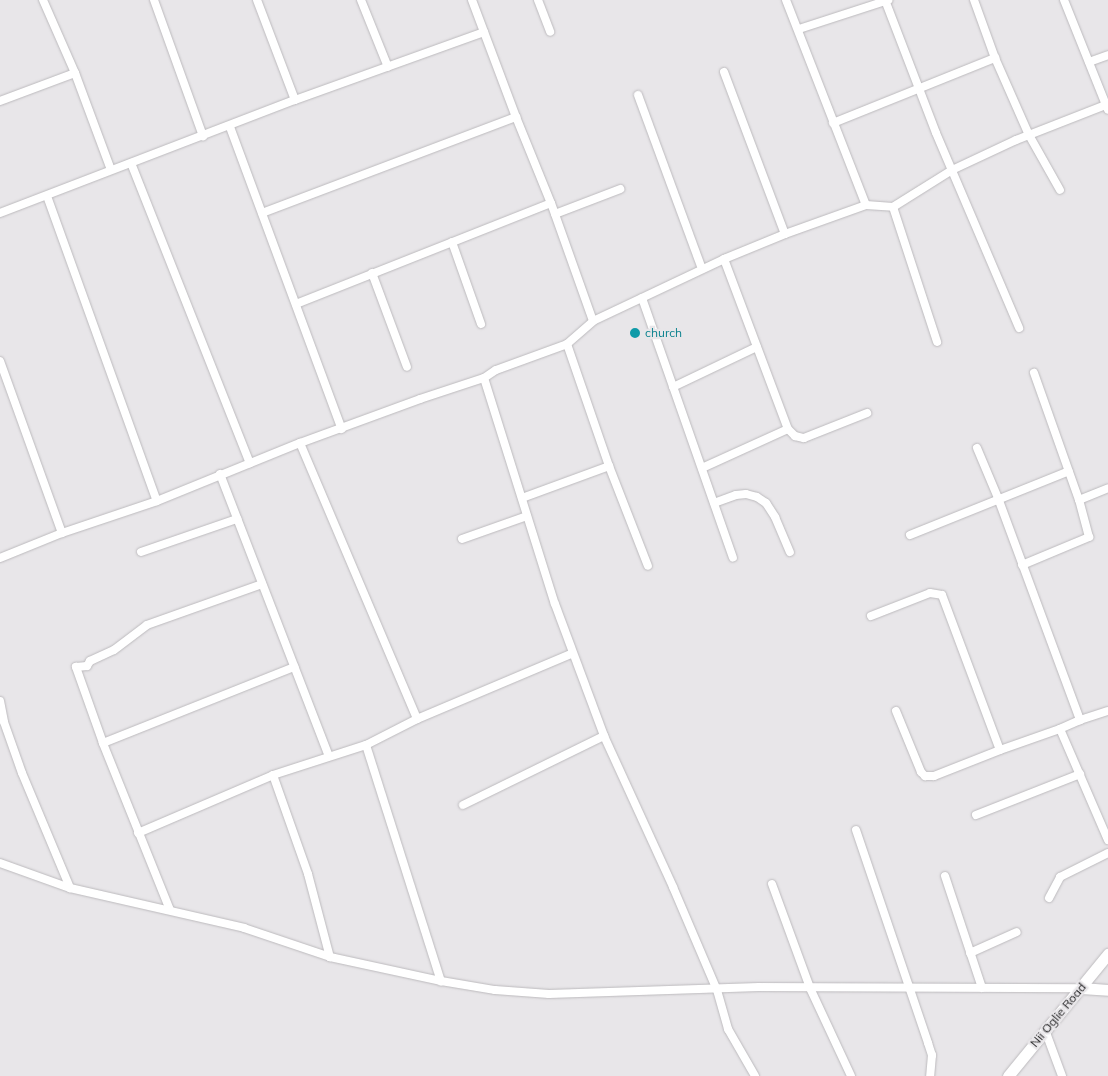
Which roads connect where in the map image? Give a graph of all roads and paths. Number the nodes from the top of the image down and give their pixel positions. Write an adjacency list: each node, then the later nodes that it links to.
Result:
1 (44, 0): 19 (street)
2 (154, 0): 29 (street)
3 (257, 0): 22 (street)
4 (361, 0): 17 (street)
5 (472, 0): 12 (street)
6 (538, 0): 13 (street)
7 (786, 0): 11 (street)
8 (886, 0): 11 (street); 20 (street)
9 (974, 0): 15 (street)
10 (1064, 0): 16 (street)
11 (799, 28): 26 (street)
12 (484, 32): 17 (street); 25 (street)
13 (550, 32)
14 (1108, 54): 16 (street)
15 (995, 58): 20 (street); 28 (street)
16 (1089, 62): 24 (street)
17 (388, 68): 22 (street)
18 (724, 72): 42 (street)
19 (75, 73): 23 (street); 31 (street)
20 (919, 87): 26 (street); 32 (street)
21 (638, 95): 45 (street)
22 (295, 100): 27 (street)
23 (0, 101)
24 (1107, 107): 28 (street)
25 (516, 117): 36 (street); 40 (street)
26 (834, 123): 37 (street)
27 (230, 127): 29 (street); 40 (street)
28 (1029, 135): 32 (street); 34 (street)
29 (203, 136): 30 (street)
30 (131, 164): 31 (street); 65 (street)
31 (110, 170): 35 (street)
32 (952, 170): 38 (street); 51 (street)
33 (620, 190): 41 (street)
34 (1060, 190)
35 (47, 196): 39 (street); 74 (street)
36 (551, 203): 41 (street); 43 (street)
37 (866, 205): 38 (street); 42 (street)
38 (893, 207): 52 (street)
39 (0, 213)
40 (262, 213): 48 (street)
41 (555, 214): 49 (street)
42 (785, 234): 44 (street)
43 (452, 242): 46 (street); 50 (street)
44 (724, 259): 45 (street); 54 (street)
45 (702, 269): 47 (street)
46 (372, 273): 48 (street); 56 (street)
47 (642, 298): 49 (street); 59 (street)
48 (296, 304): 61 (street)
49 (593, 321): 53 (street)
50 (481, 324)
51 (1019, 328)
52 (937, 342)
53 (567, 344): 58 (street); 66 (street)
54 (757, 347): 59 (street); 62 (street)
55 (0, 361): 78 (street)
56 (407, 367)
57 (1034, 373): 68 (street)
58 (484, 378): 61 (street); 71 (street)
59 (673, 387): 67 (street)
60 (868, 413): 62 (street)
61 (342, 429): 63 (street)
62 (788, 429): 67 (street)
63 (300, 443): 65 (street); 94 (street)
64 (977, 448): 72 (street)
65 (250, 463): 69 (street)
66 (609, 466): 71 (street); 86 (street)
67 (702, 468): 75 (street)
68 (1069, 471): 72 (street); 73 (street)
69 (220, 474): 74 (street); 77 (street)
70 (1108, 488): 73 (street)
71 (522, 498): 76 (street)
72 (998, 498): 79 (street); 85 (street)
73 (1079, 500): 85 (street)
74 (157, 501): 78 (street)
75 (714, 503): 82 (street); 84 (street)
76 (527, 516): 80 (street); 89 (street)
77 (237, 519): 81 (street); 87 (street)
78 (62, 533): 83 (street)
79 (910, 535)
80 (462, 539)
81 (140, 552)
82 (790, 552)
83 (0, 558)
84 (733, 558)
85 (1022, 565): 95 (street)
86 (648, 566)
87 (262, 584): 90 (street); 98 (street)
88 (871, 616): 100 (street)
89 (572, 653): 94 (street); 97 (street)
90 (294, 667): 98 (street); 101 (street)
91 (0, 701): 113 (street)
92 (896, 711): 100 (street)
93 (1108, 711): 95 (street)
94 (417, 720): 99 (street)
95 (1080, 720): 96 (street)
96 (1060, 729): 100 (street); 102 (street)
97 (604, 736): 104 (street); 125 (street)
98 (103, 743): 107 (street)
99 (366, 745): 101 (street); 120 (street)
100 (1000, 750)
101 (329, 756): 103 (street)
102 (1080, 774): 105 (street); 108 (street)
103 (273, 775): 107 (street); 119 (street)
104 (462, 805)
105 (976, 815)
106 (856, 830): 122 (street)
107 (138, 834): 115 (street)
108 (1108, 840)
109 (1108, 853): 114 (street)
110 (0, 863): 113 (street)
111 (945, 876): 117 (street)
112 (772, 884): 121 (street)
113 (70, 888): 115 (street)
114 (1049, 898)
115 (170, 910): 119 (street)
116 (1018, 932): 117 (street)
117 (970, 953): 123 (street)
118 (1108, 954): 124 (street, Nii Oglie Road)
119 (330, 957): 120 (street)
120 (441, 981): 125 (street)
121 (810, 988): 122 (street); 125 (street); 129 (street)
122 (911, 988): 123 (street); 130 (street)
123 (982, 988): 124 (street)
124 (1081, 988): 126 (street); 127 (street, Nii Oglie Road)
125 (717, 990): 128 (street)
126 (1108, 990)
127 (1045, 1030): 131 (street, Nii Oglie Road); 132 (street)
128 (755, 1076)
129 (851, 1076)
130 (930, 1076)
131 (1008, 1076)
132 (1062, 1076)

